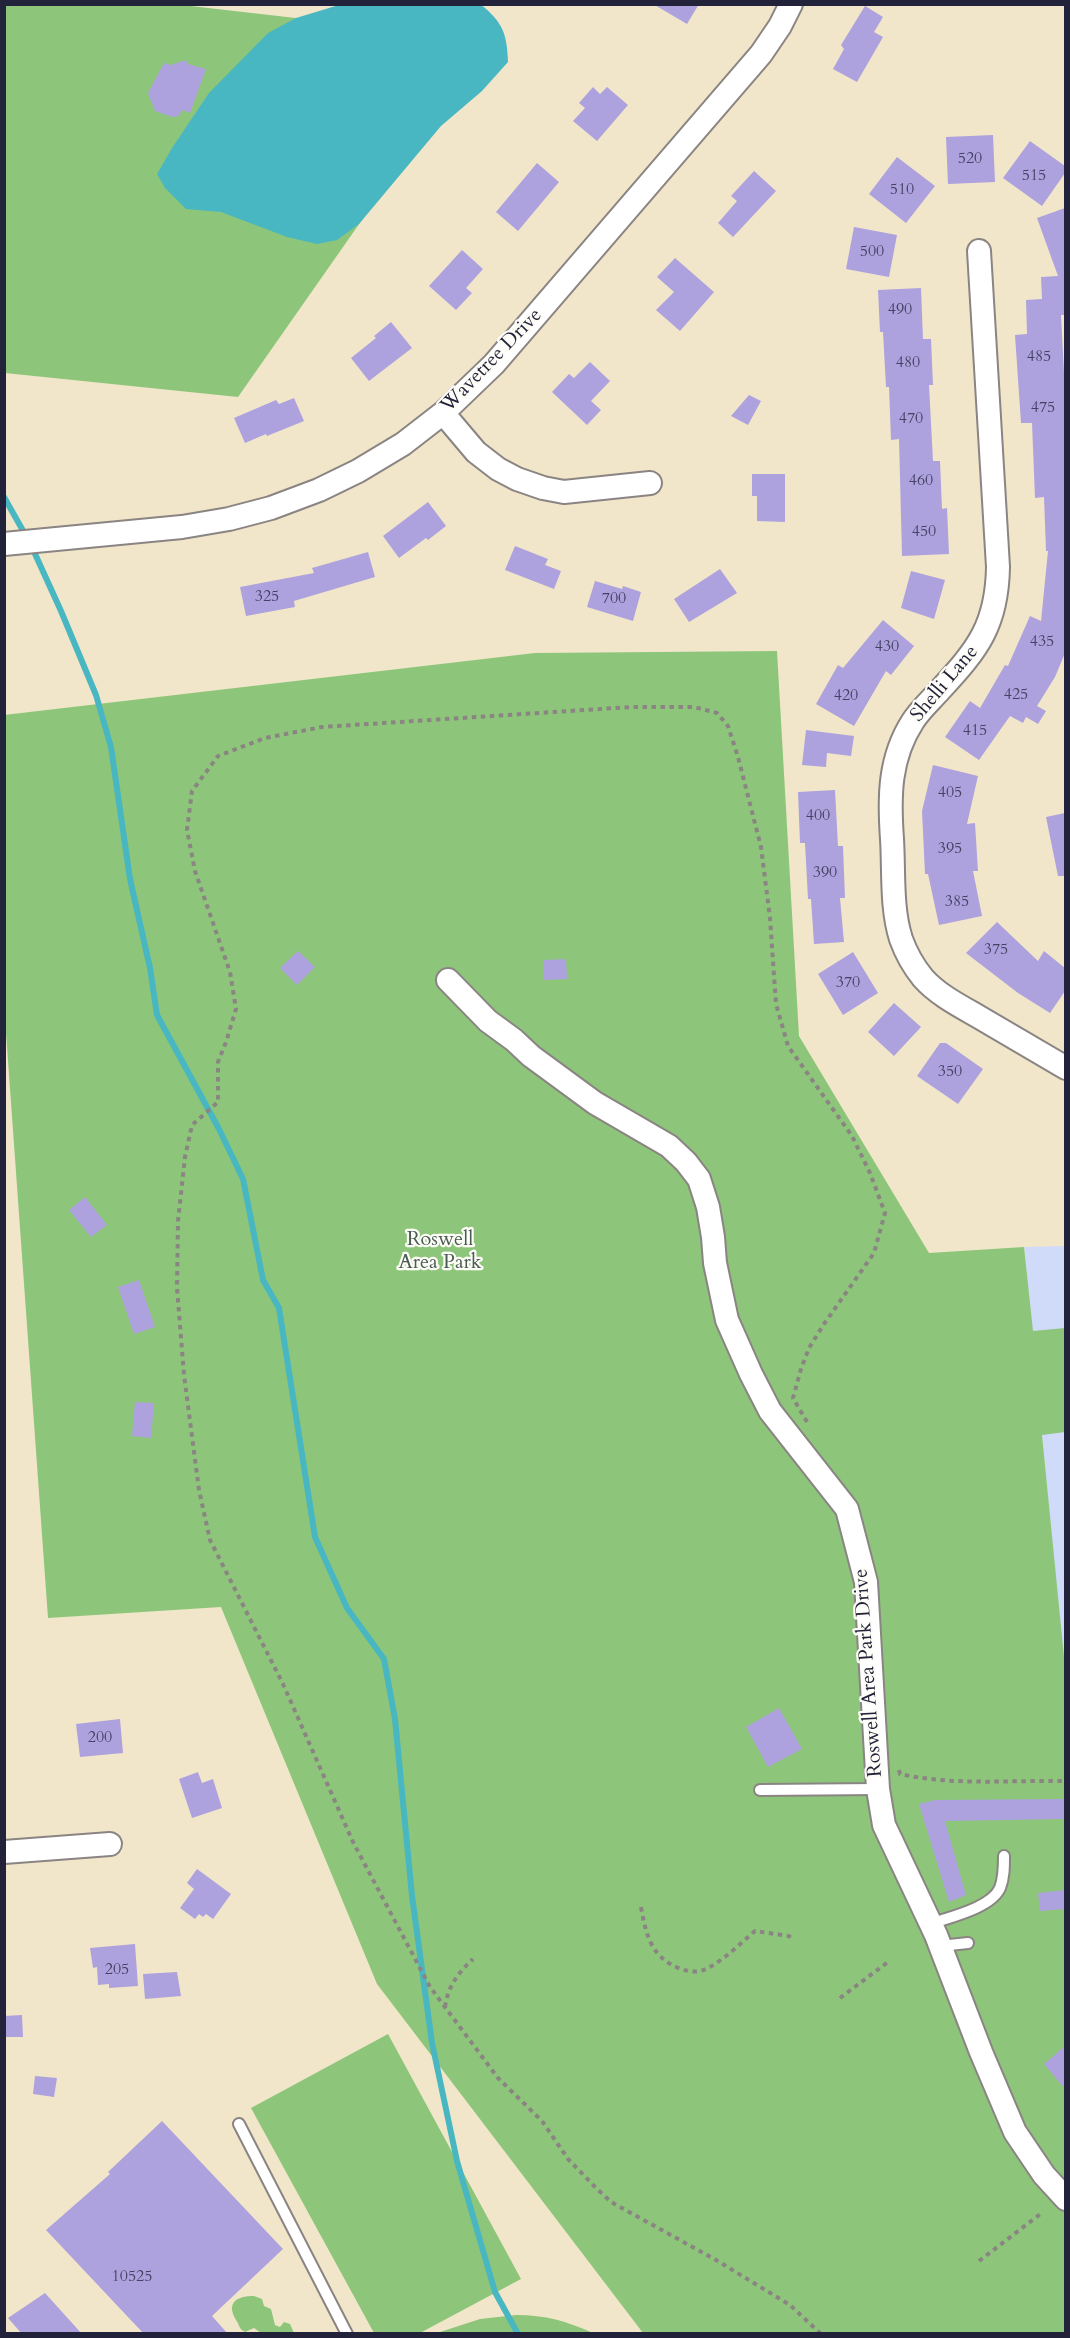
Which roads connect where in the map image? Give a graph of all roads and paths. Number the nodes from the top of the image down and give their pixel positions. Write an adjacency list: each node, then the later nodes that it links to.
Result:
1 (791, 4): 3 (street, Wavetree Drive)
2 (979, 250): 7 (street, Shelli Lane)
3 (443, 413): 4 (street); 5 (street, Wavetree Drive)
4 (650, 483)
5 (4, 543)
6 (448, 980): 11 (street, Roswell Area Park Drive)
7 (1065, 1068)
8 (793, 1398): 24 (path)
9 (900, 1774): 10 (path)
10 (1065, 1780)
11 (878, 1789): 12 (lane); 17 (street, Roswell Area Park Drive)
12 (760, 1790)
13 (110, 1844): 14 (street)
14 (4, 1852)
15 (1004, 1856): 17 (lane)
16 (640, 1907): 18 (path)
17 (930, 1924): 20 (street, Roswell Area Park Drive)
18 (793, 1940)
19 (968, 1943): 20 (lane)
20 (940, 1946): 26 (street, Roswell Area Park Drive)
21 (472, 1959): 24 (path)
22 (888, 1962): 23 (path)
23 (840, 1998)
24 (445, 2007): 30 (path)
25 (239, 2124): 29 (lane)
26 (1065, 2199)
27 (1043, 2212): 28 (path)
28 (979, 2262)
29 (347, 2334)
30 (821, 2334)

